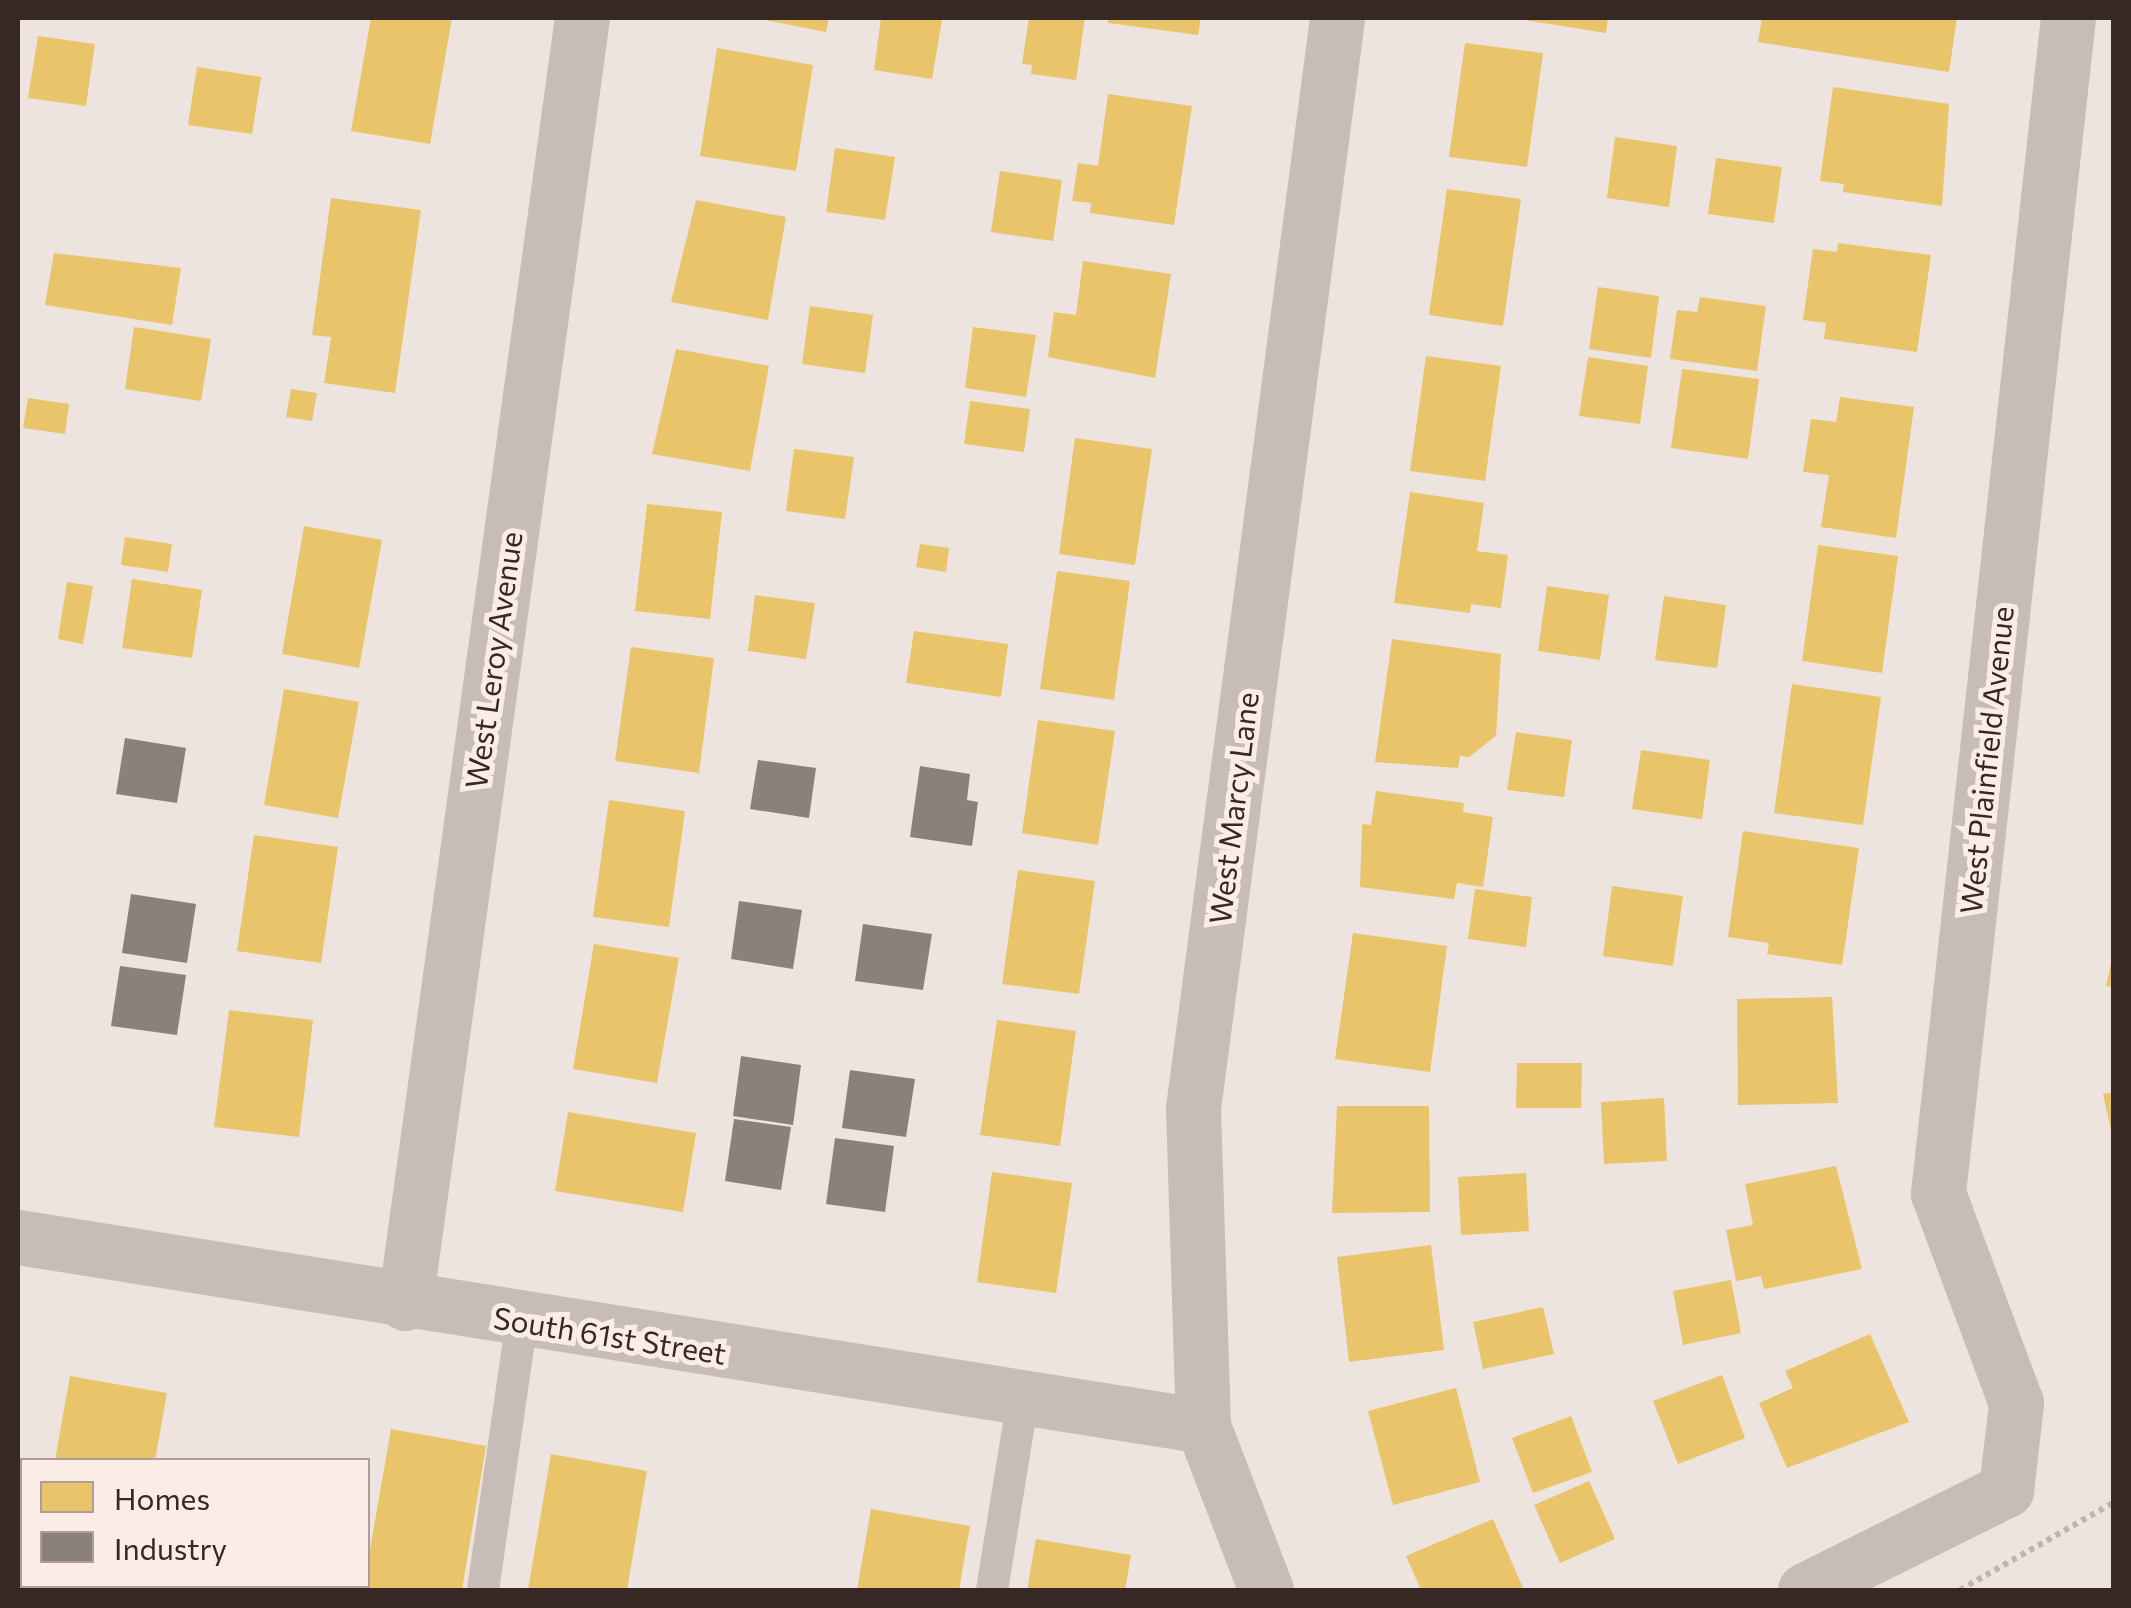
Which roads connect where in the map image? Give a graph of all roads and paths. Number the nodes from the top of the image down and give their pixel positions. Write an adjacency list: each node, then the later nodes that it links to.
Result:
1 (582, 18): 5 (street, West Leroy Avenue)
2 (1338, 18): 8 (street, West Marcy Lane)
3 (2068, 18): 13 (street, West Plainfield Avenue)
4 (18, 1237): 5 (street, South 61st Street)
5 (405, 1303): 6 (street, South 61st Street)
6 (522, 1321): 7 (street, South 61st Street); 10 (lane)
7 (1023, 1398): 8 (street, South 61st Street); 11 (lane)
8 (1203, 1426): 12 (street, West Marcy Lane)
9 (2114, 1502): 14 (path)
10 (483, 1590)
11 (992, 1590)
12 (1266, 1590)
13 (1805, 1590)
14 (1960, 1590)

